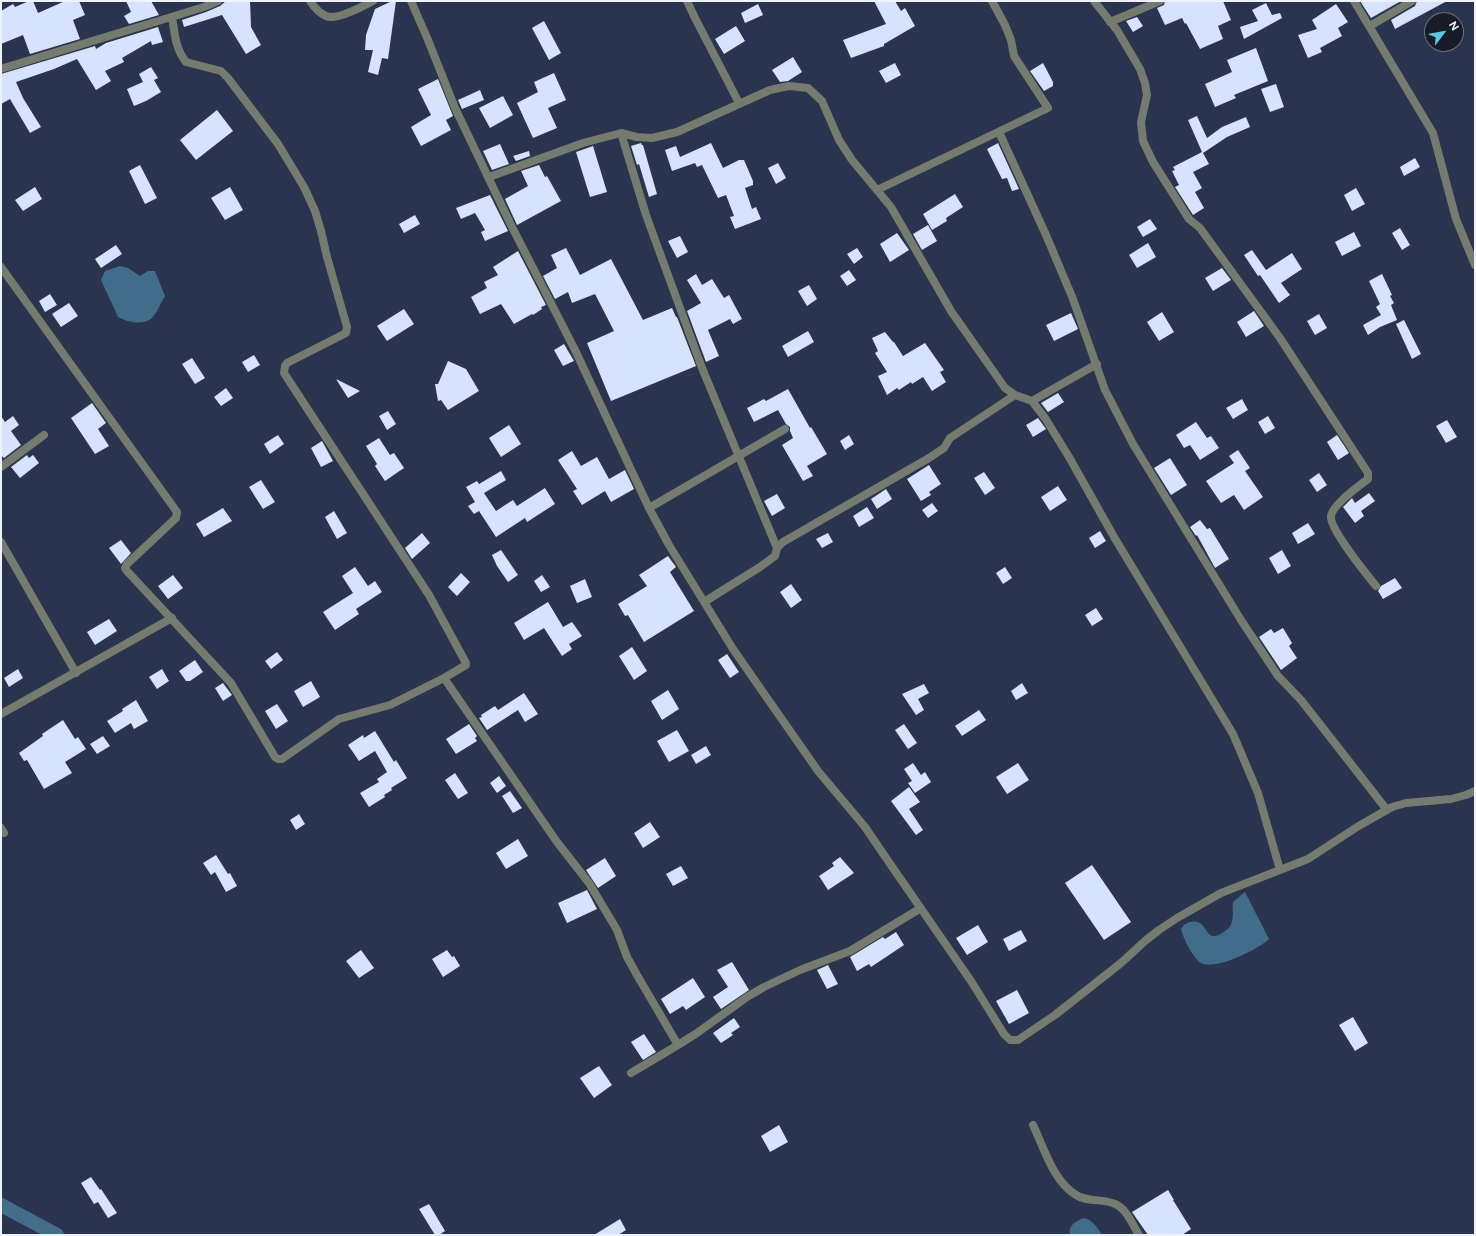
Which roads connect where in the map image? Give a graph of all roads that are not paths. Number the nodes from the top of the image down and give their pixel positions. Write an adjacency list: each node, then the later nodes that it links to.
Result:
1 (218, 1): 11 (street)
2 (310, 1): 3 (street)
3 (373, 1)
4 (411, 1): 18 (street)
5 (687, 1): 15 (street)
6 (992, 1): 16 (street)
7 (1094, 1): 12 (street)
8 (1160, 1): 12 (street)
9 (1354, 1): 13 (street)
10 (1412, 1): 13 (street)
11 (172, 17): 14 (street); 36 (street)
12 (1110, 22): 32 (street)
13 (1370, 26): 20 (street)
14 (1, 69)
15 (739, 103): 17 (street); 19 (street)
16 (999, 132): 19 (street); 22 (street)
17 (621, 133): 18 (street); 27 (street)
18 (489, 177): 29 (street)
19 (878, 190): 23 (street)
20 (1475, 265)
21 (1, 267): 34 (street)
22 (1097, 364): 24 (street); 39 (street)
23 (1015, 395): 24 (street); 31 (street)
24 (1032, 401): 40 (street)
25 (785, 430): 27 (street)
26 (44, 435): 28 (street)
27 (738, 456): 29 (street); 31 (street)
28 (1, 468)
29 (649, 508): 33 (street)
30 (1, 542): 35 (street)
31 (777, 548): 33 (street)
32 (1376, 586)
33 (704, 602): 41 (street)
34 (172, 618): 35 (street); 36 (street)
35 (76, 673): 37 (street)
36 (444, 678): 42 (street)
37 (1, 714)
38 (1475, 791): 39 (street)
39 (1386, 810): 40 (street)
40 (1280, 870): 41 (street)
41 (921, 908): 42 (street)
42 (678, 1045): 43 (street)
43 (631, 1073)
44 (1033, 1125): 45 (street)
45 (1139, 1235)

